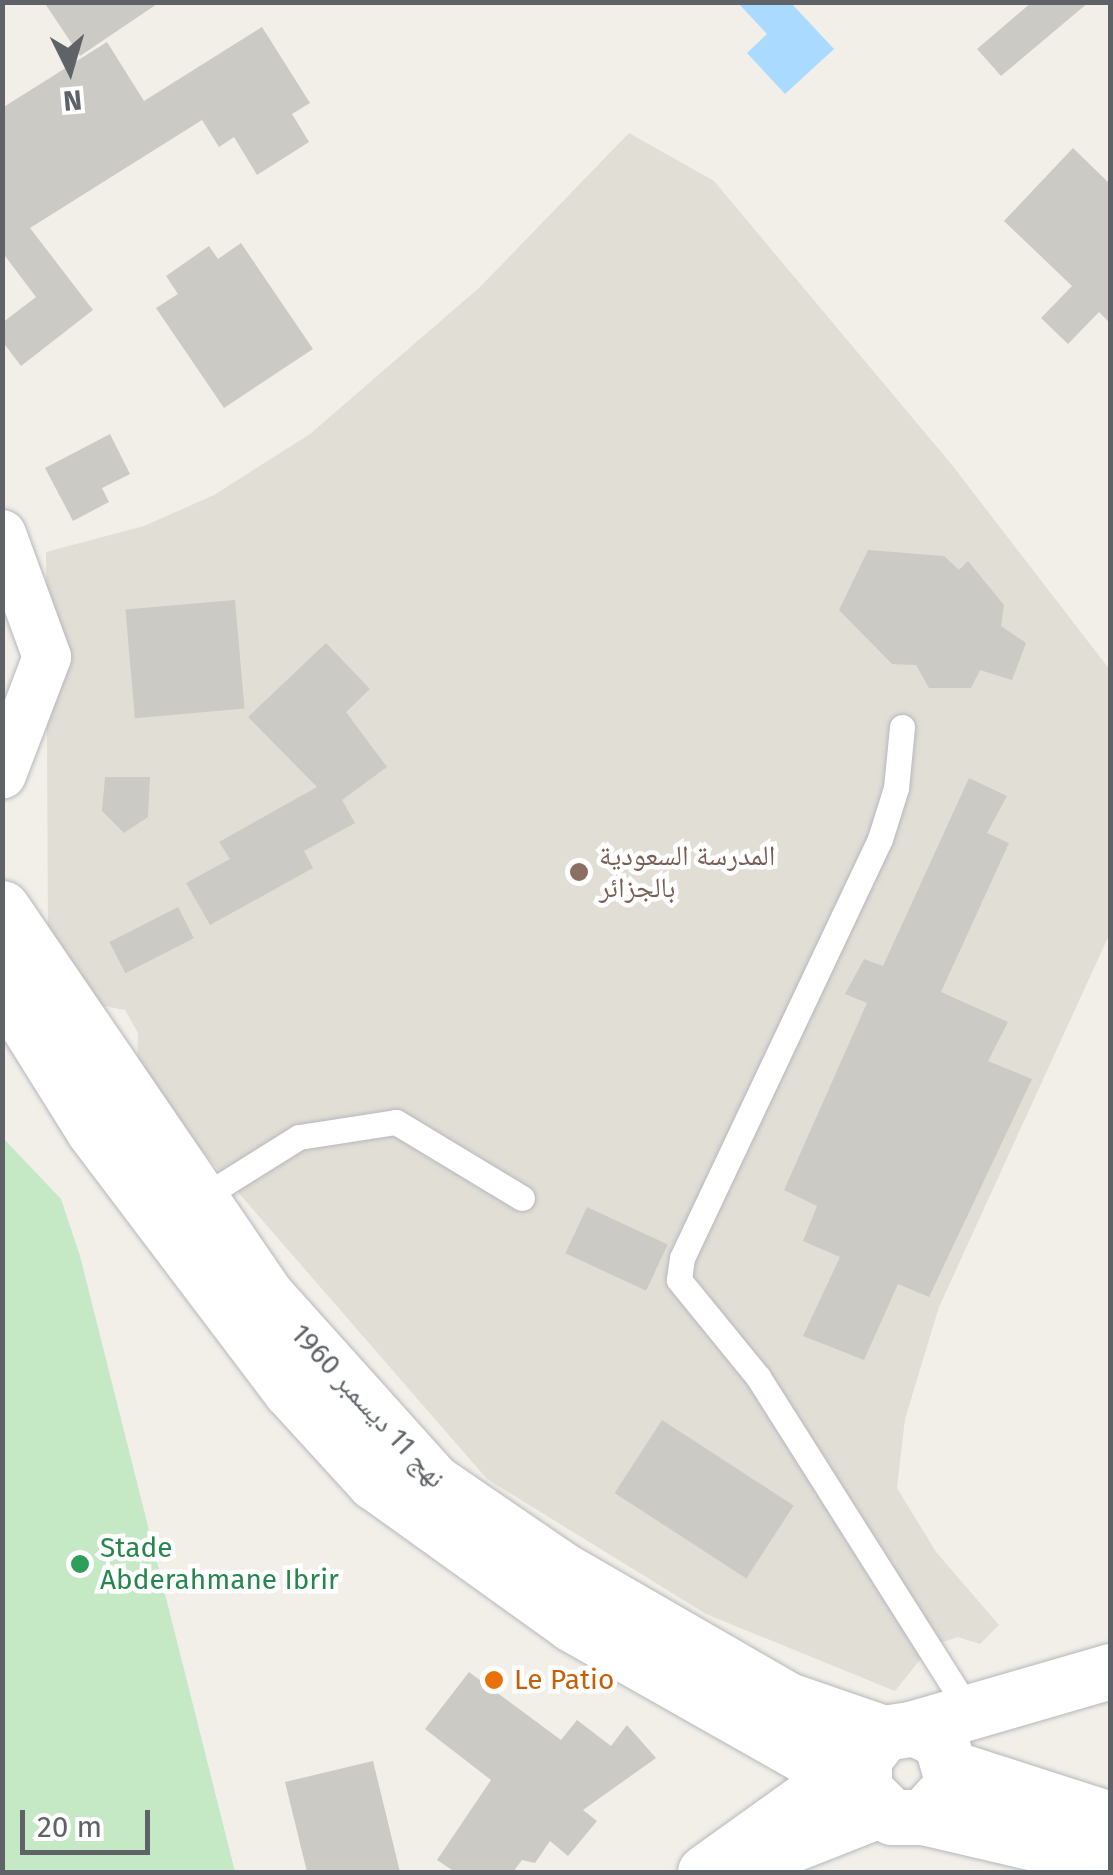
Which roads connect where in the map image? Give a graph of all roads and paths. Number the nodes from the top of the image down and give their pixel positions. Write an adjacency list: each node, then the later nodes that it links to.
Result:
1 (2, 534): 3 (street)
2 (902, 727): 9 (lane)
3 (2, 775)
4 (2, 908): 7 (main road, نهج 11 ديسمبر 1960)
5 (2, 984): 10 (main road, نهج 11 ديسمبر 1960)
6 (522, 1198): 7 (lane)
7 (198, 1200): 10 (main road, نهج 11 ديسمبر 1960)
8 (1092, 1676): 9 (main road); 10 (main road)
9 (969, 1711): 10 (main road)
10 (897, 1771): 11 (main road, نهج 11 ديسمبر 1960); 12 (main road); 13 (main road)
11 (1095, 1852)
12 (704, 1872)
13 (721, 1872)

